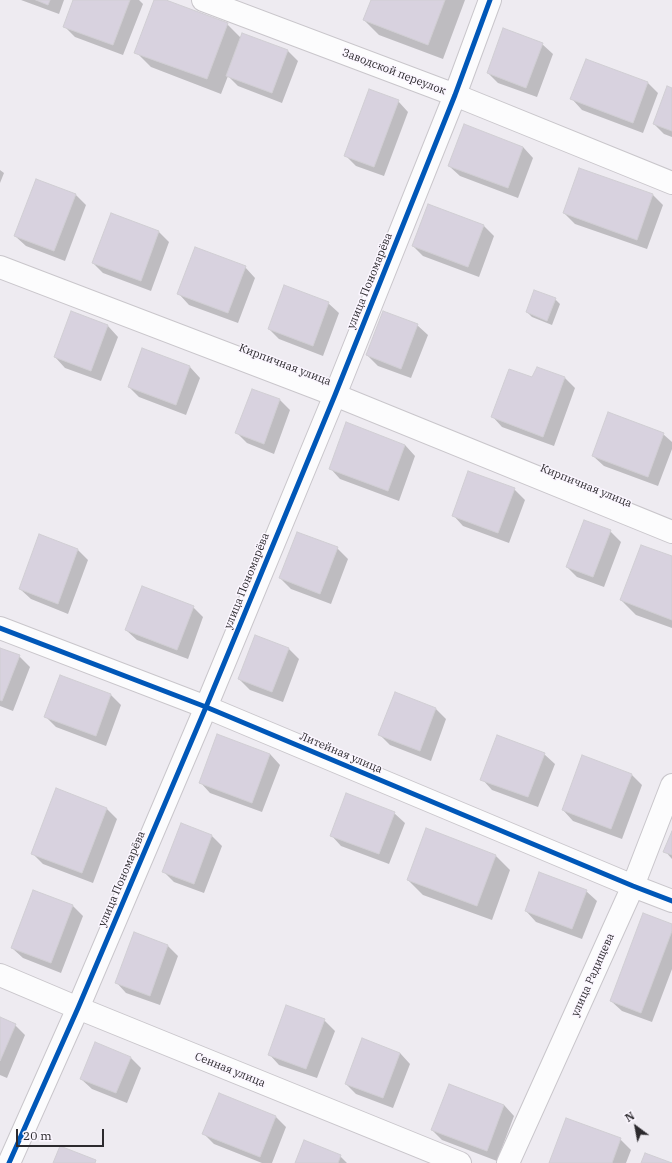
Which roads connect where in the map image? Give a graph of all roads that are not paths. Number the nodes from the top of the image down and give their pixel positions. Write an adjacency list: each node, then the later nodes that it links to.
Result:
1 (203, 0): 3 (street, Заводской переулок)
2 (490, 0): 3 (street, улица Пономарёва)
3 (455, 95): 4 (street, Заводской переулок); 6 (street, улица Пономарёва)
4 (672, 183)
5 (0, 267): 6 (street, Кирпичная улица)
6 (335, 395): 7 (street, Кирпичная улица); 9 (street, улица Пономарёва)
7 (672, 532)
8 (0, 628): 9 (street, Литейная улица)
9 (206, 707): 11 (street, Литейная улица); 14 (street, улица Пономарёва)
10 (672, 785): 11 (street, улица Радищева)
11 (633, 886): 12 (street, Литейная улица); 17 (street, улица Радищева)
12 (672, 900)
13 (0, 975): 14 (street, Сенная улица)
14 (78, 1008): 15 (street, улица Пономарёва); 16 (street, Сенная улица)
15 (9, 1163)
16 (460, 1163)
17 (508, 1163)

